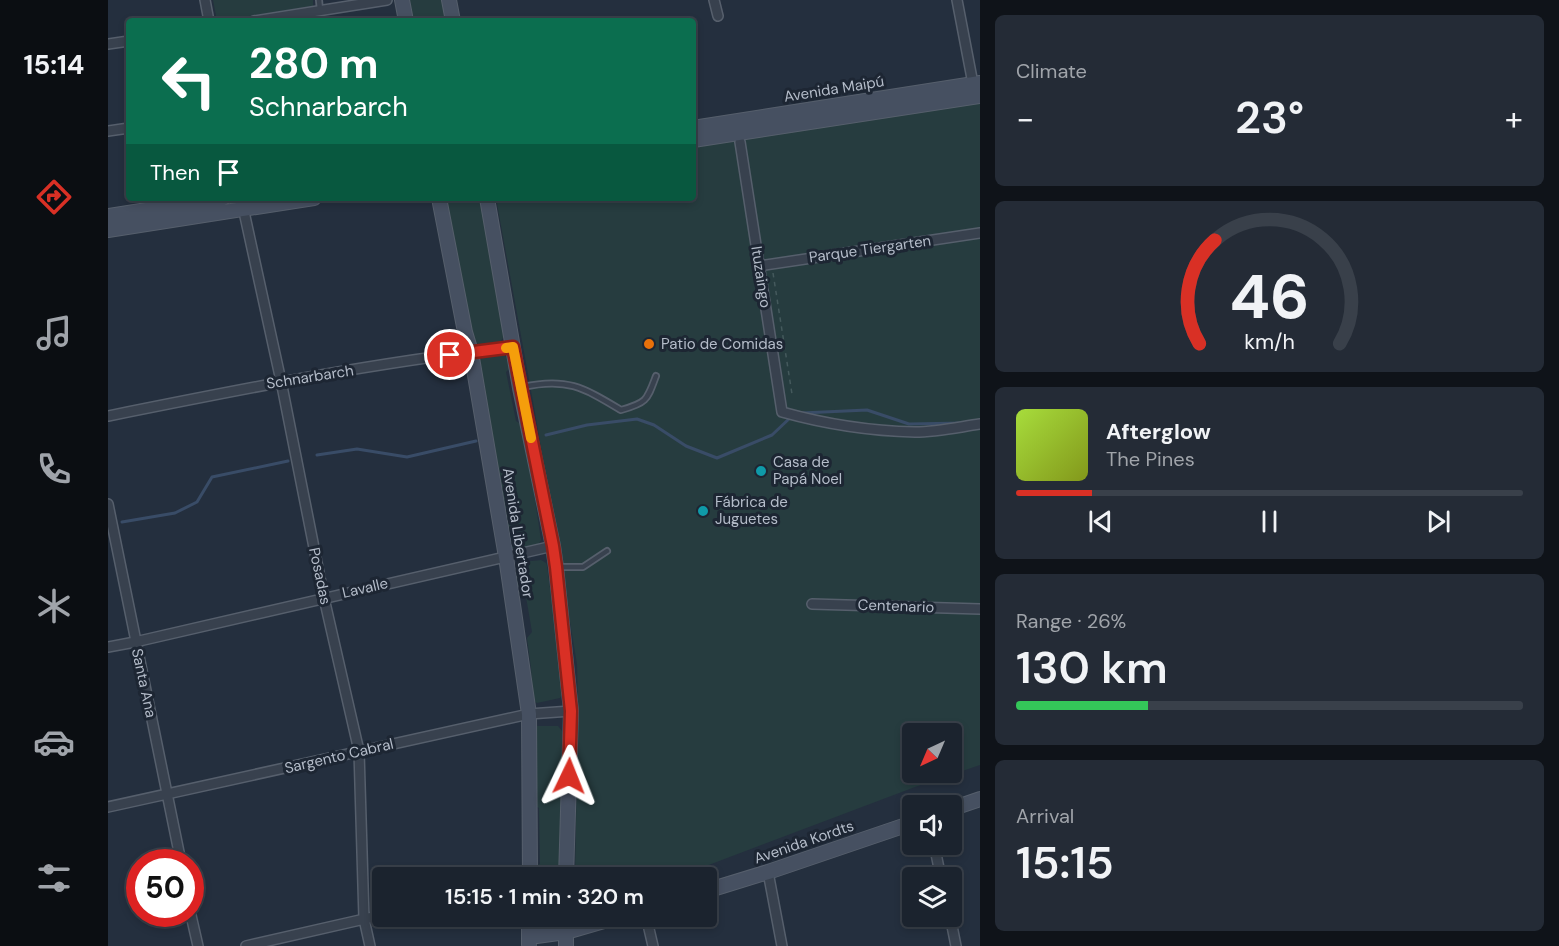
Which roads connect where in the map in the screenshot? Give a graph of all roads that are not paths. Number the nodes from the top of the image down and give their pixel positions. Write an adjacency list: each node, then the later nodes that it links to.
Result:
1 (205, 0): 10 (street)
2 (319, 0): 8 (lane)
3 (387, 0): 8 (street)
4 (402, 0): 12 (main road)
5 (449, 0): 13 (main road)
6 (714, 0): 9 (street)
7 (957, 0): 16 (street)
8 (320, 10): 11 (street)
9 (718, 16)
10 (208, 18)
11 (272, 18)
12 (405, 18)
13 (452, 18)
14 (126, 41): 15 (street)
15 (108, 44)
16 (977, 90): 18 (main road, Avenida Maipú); 20 (main road, Avenida Maipú)
17 (126, 128): 19 (street)
18 (696, 128)
19 (108, 131)
20 (696, 139)
21 (740, 142): 30 (street, Ituzaingo)
22 (204, 201): 27 (main road)
23 (271, 201): 26 (main road)
24 (440, 201): 32 (main road, Avenida Libertador)
25 (488, 201): 31 (main road, Avenida Libertador)
26 (242, 203): 28 (main road); 34 (street, Posadas)
27 (108, 216)
28 (108, 230)
29 (980, 233): 30 (street, Parque Tiergarten)
30 (759, 266): 37 (street, Ituzaingo)
31 (513, 347): 32 (street, Schnarbarch); 35 (main road, Avenida Libertador)
32 (471, 352): 34 (street, Schnarbarch); 41 (main road, Avenida Libertador)
33 (656, 376): 35 (lane)
34 (281, 381): 36 (street, Schnarbarch); 43 (street, Posadas)
35 (520, 388): 39 (main road, Avenida Libertador)
36 (108, 416)
37 (980, 424)
38 (108, 504): 46 (street, Santa Ana)
39 (553, 546): 41 (street, Lavalle); 42 (main road, Avenida Libertador)
40 (607, 552): 42 (lane)
41 (506, 557): 43 (street, Lavalle); 49 (main road, Avenida Libertador)
42 (556, 567): 48 (main road, Avenida Libertador)
43 (324, 598): 46 (street, Lavalle); 50 (street, Posadas)
44 (812, 604): 45 (street, Centenario)
45 (980, 609)
46 (135, 642): 47 (street, Lavalle); 51 (street, Santa Ana)
47 (108, 646)
48 (571, 711): 49 (street, Sargento Cabral); 58 (main road, Avenida Libertador)
49 (529, 714): 50 (street, Sargento Cabral); 57 (main road, Avenida Libertador)
50 (359, 751): 51 (street, Sargento Cabral); 62 (street, Posadas)
51 (167, 795): 54 (street, Sargento Cabral); 56 (street, Santa Ana)
52 (980, 799): 53 (main road)
53 (962, 805)
54 (108, 807)
55 (902, 826): 59 (main road, Avenida Kordts)
56 (178, 849)
57 (530, 867)
58 (566, 867)
59 (768, 872): 60 (main road, Avenida Kordts); 73 (street)
60 (717, 888)
61 (372, 917): 62 (street)
62 (364, 919): 70 (street); 71 (street, Posadas)
63 (194, 927): 69 (street)
64 (595, 927): 67 (main road)
65 (649, 927): 72 (street)
66 (952, 927): 74 (street)
67 (566, 939): 68 (main road)
68 (529, 942)
69 (198, 946)
70 (246, 946)
71 (369, 946)
72 (653, 946)
73 (782, 946)
74 (956, 946)

